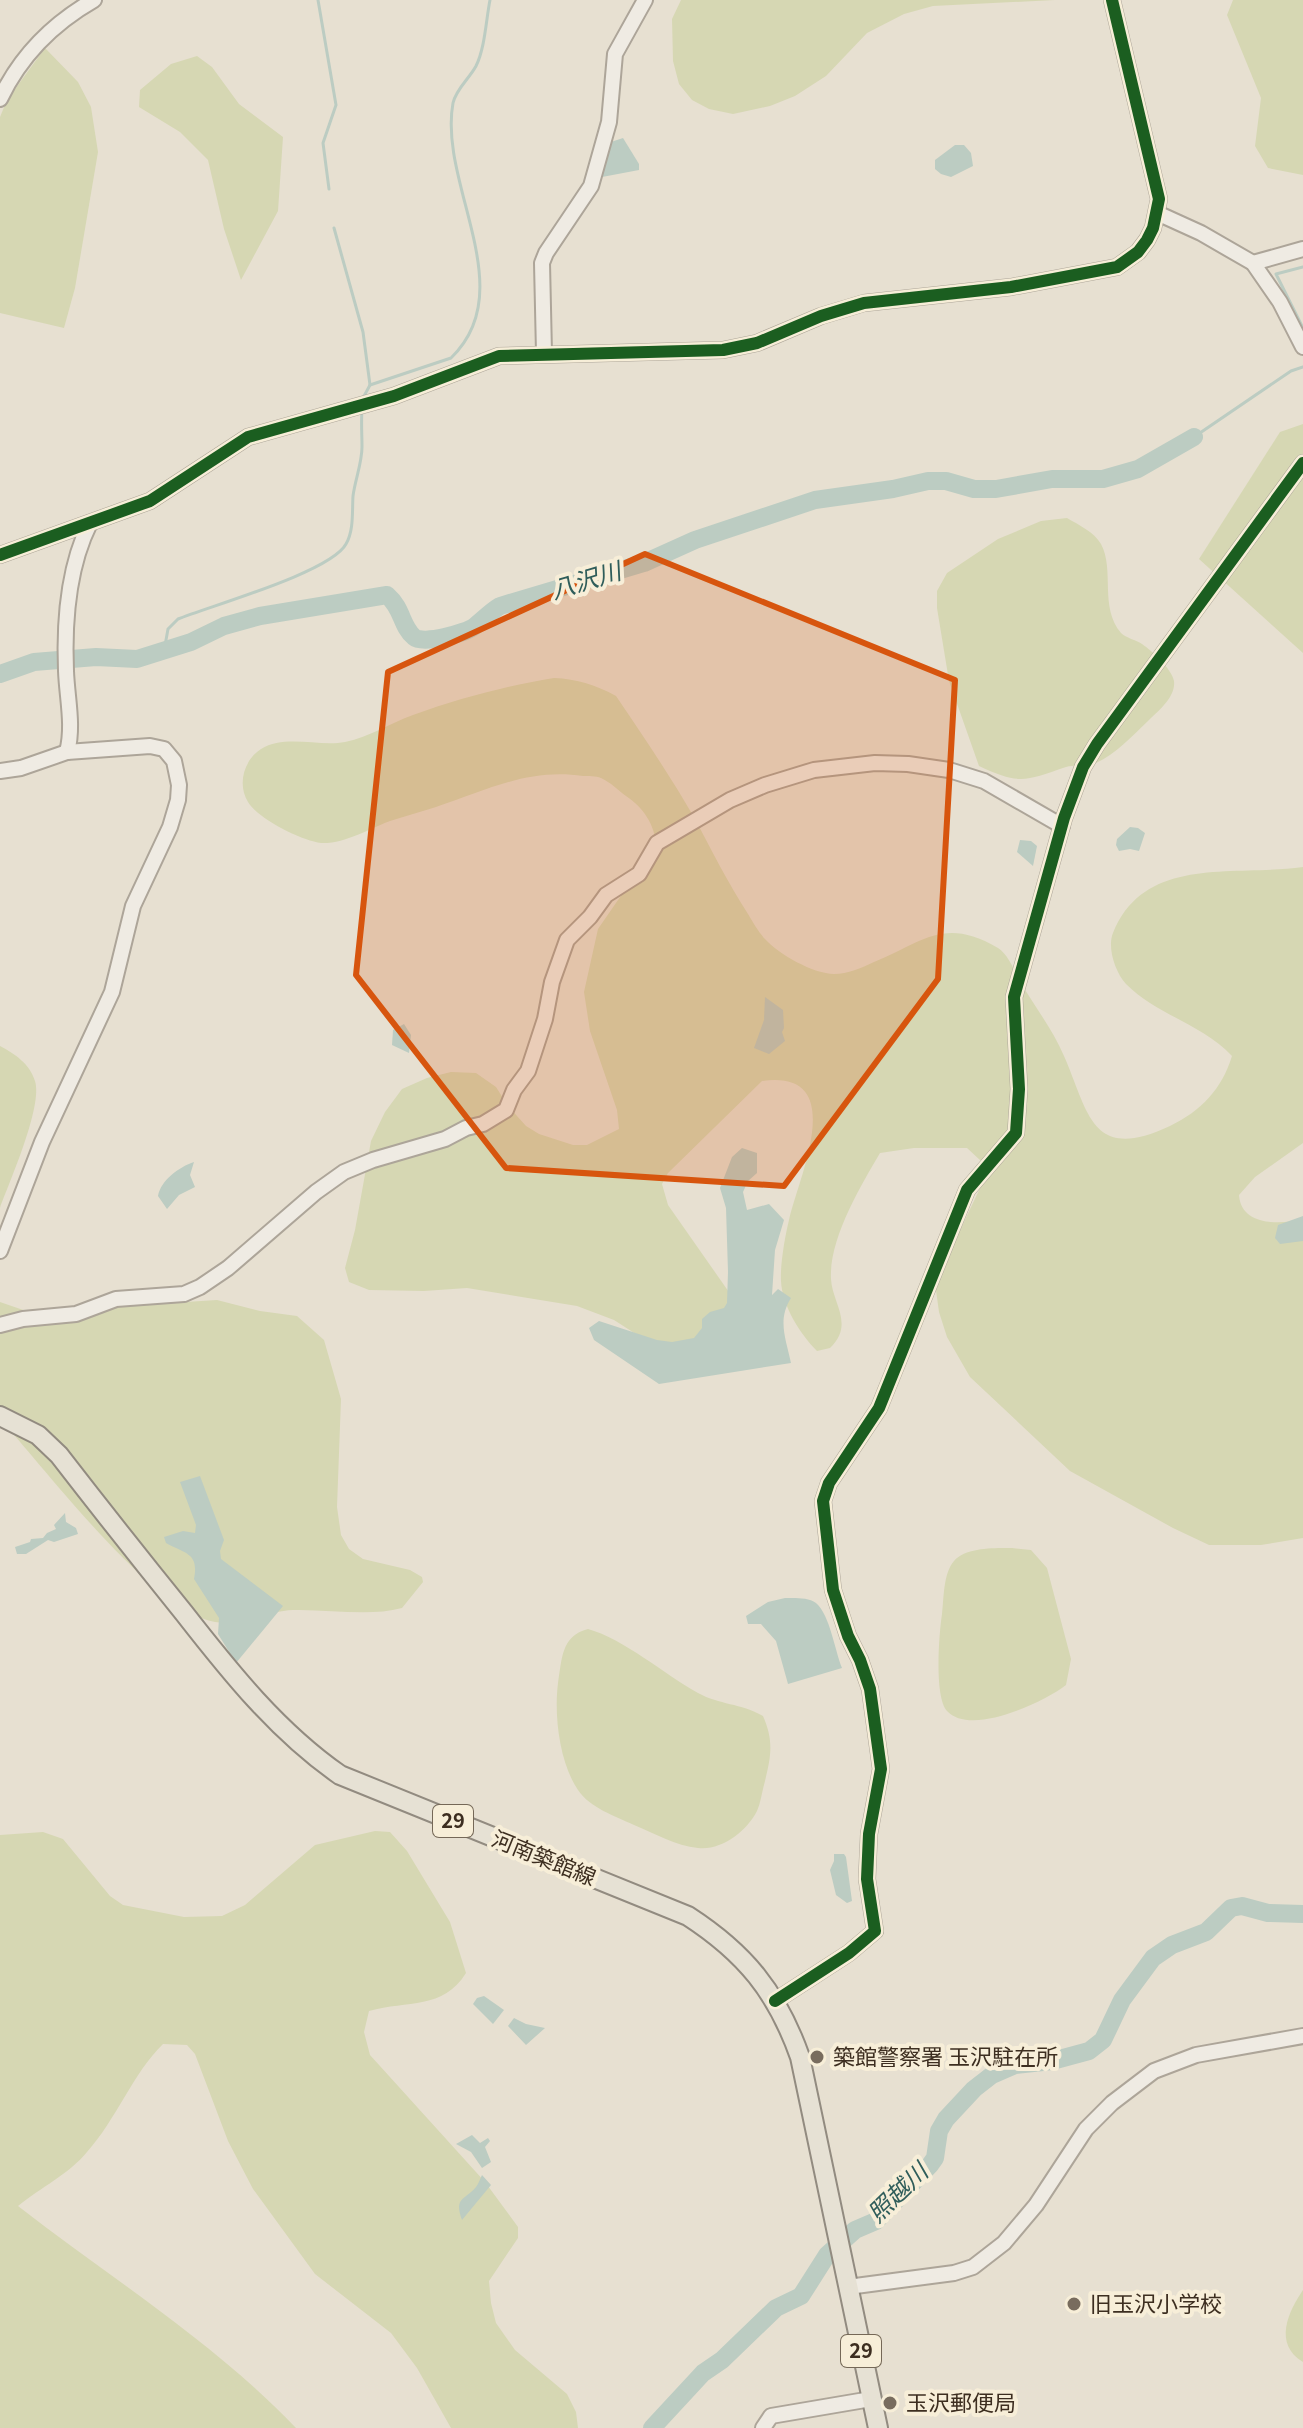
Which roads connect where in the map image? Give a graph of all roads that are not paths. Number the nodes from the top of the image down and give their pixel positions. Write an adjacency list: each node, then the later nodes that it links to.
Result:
1 (94, 0): 4 (street)
2 (645, 0): 9 (street)
3 (1113, 4): 5 (street)
4 (0, 99)
5 (1157, 213): 7 (street); 9 (street)
6 (1303, 249): 7 (street)
7 (1253, 263): 8 (street)
8 (1303, 347)
9 (544, 353): 11 (street)
10 (1303, 463): 15 (street)
11 (90, 523): 12 (street); 13 (street)
12 (0, 555)
13 (67, 752): 14 (street); 16 (street)
14 (0, 771)
15 (1062, 826): 17 (street); 19 (street)
16 (0, 1251)
17 (0, 1325)
18 (0, 1416): 19 (main road, 河南築館線 / 29)
19 (775, 2001): 21 (main road, 河南築館線 / 29)
20 (1303, 2036): 21 (street)
21 (846, 2280): 22 (main road, 河南築館線 / 29)
22 (871, 2399): 23 (street); 24 (main road, 河南築館線 / 29)
23 (763, 2428)
24 (878, 2428)

